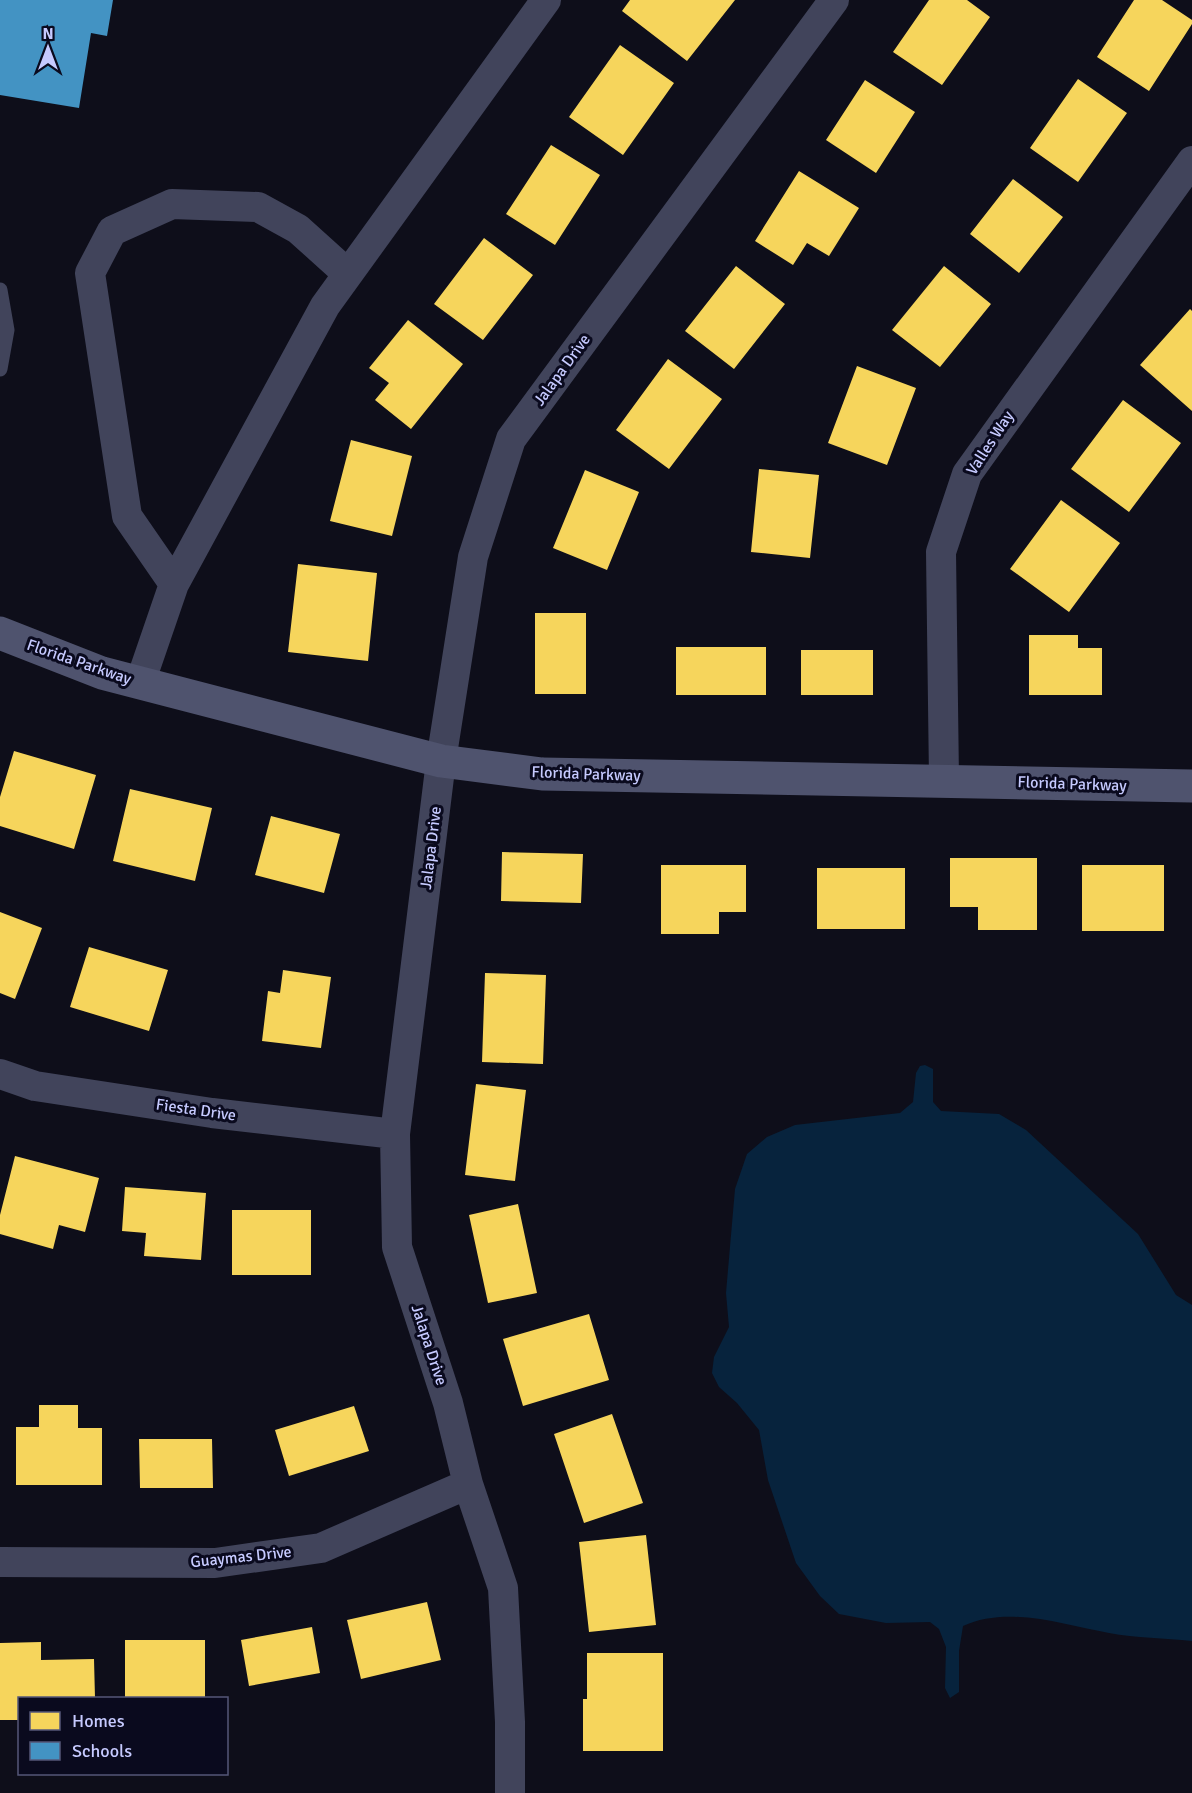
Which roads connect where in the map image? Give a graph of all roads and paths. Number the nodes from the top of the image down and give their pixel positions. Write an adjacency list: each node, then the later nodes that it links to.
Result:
1 (546, 0): 4 (street)
2 (834, 0): 10 (street, Jalapa Drive)
3 (1192, 161): 11 (street, Valles Way)
4 (348, 274): 7 (street); 7 (street)
5 (0, 290): 6 (lane)
6 (0, 369)
7 (174, 585): 9 (street)
8 (0, 633): 9 (street, Florida Parkway)
9 (140, 683): 10 (street, Florida Parkway)
10 (441, 761): 11 (street, Florida Parkway); 14 (street, Jalapa Drive)
11 (944, 779): 12 (street, Florida Parkway)
12 (1192, 786)
13 (0, 1074): 14 (street, Fiesta Drive)
14 (395, 1134): 15 (street, Jalapa Drive)
15 (468, 1484): 16 (street, Guaymas Drive); 17 (street, Jalapa Drive)
16 (0, 1562)
17 (510, 1793)

